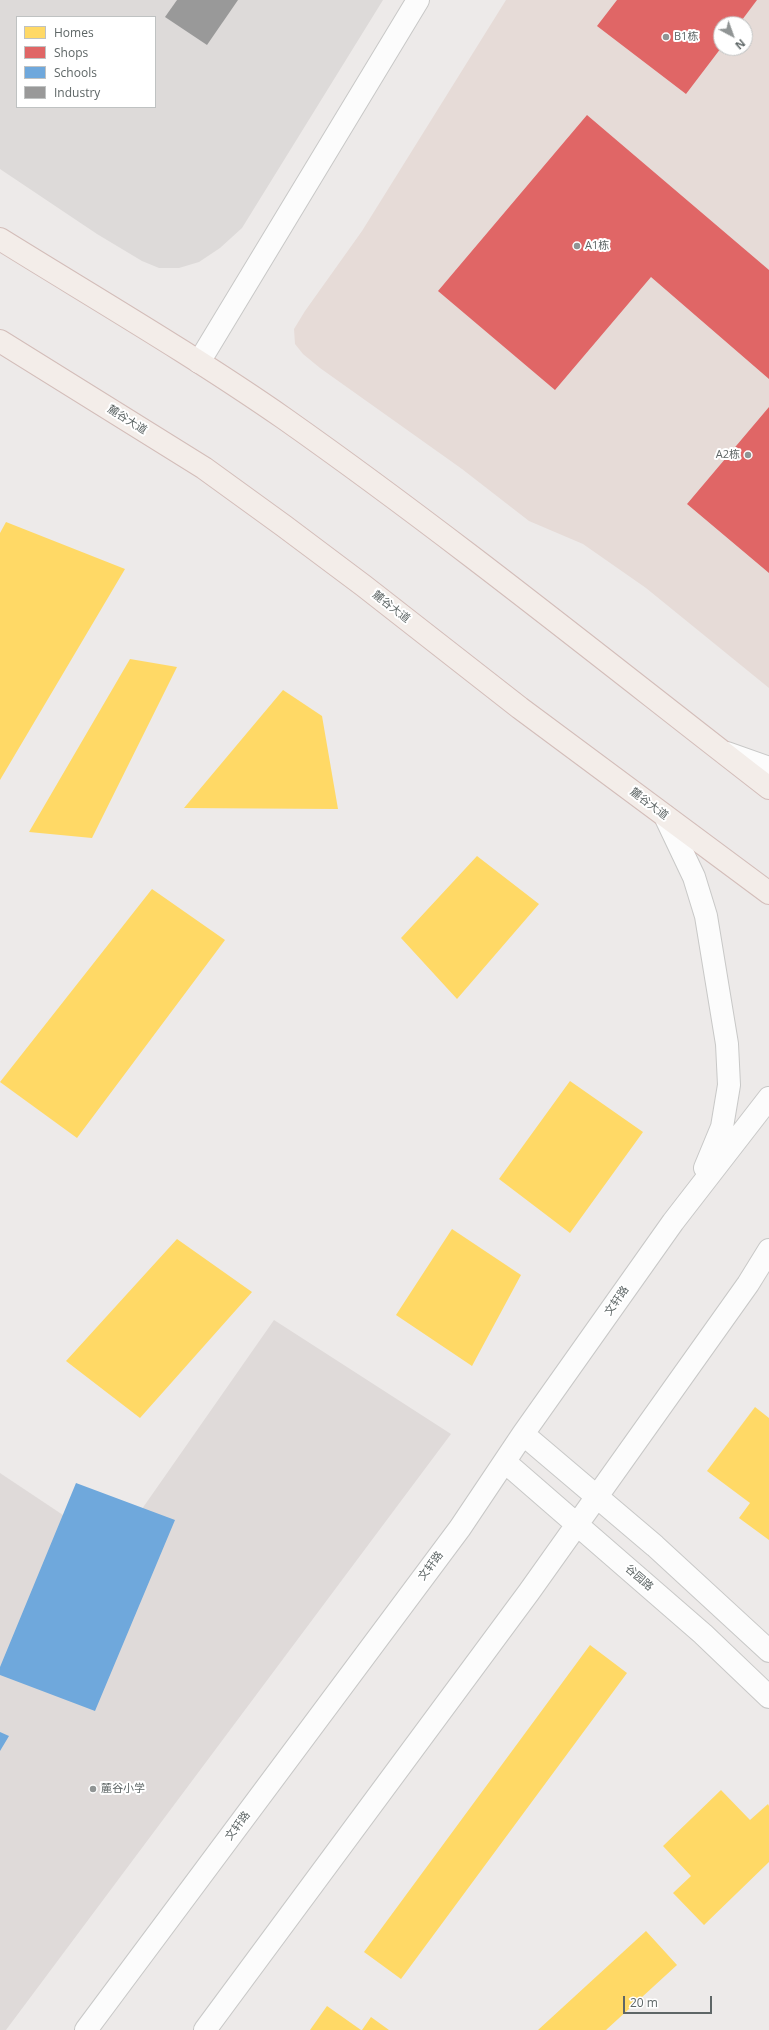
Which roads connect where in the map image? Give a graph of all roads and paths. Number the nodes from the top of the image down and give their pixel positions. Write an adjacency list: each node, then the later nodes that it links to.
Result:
1 (418, 0): 4 (main road)
2 (0, 239): 4 (main road)
3 (0, 341): 8 (main road, 麓谷大道)
4 (199, 362): 5 (main road)
5 (721, 751): 6 (main road); 7 (main road)
6 (769, 768)
7 (769, 788)
8 (665, 816): 9 (main road, 麓谷大道); 11 (main road)
9 (769, 893)
10 (769, 1098): 11 (main road, 文轩路)
11 (673, 1222): 15 (main road, 文轩路)
12 (769, 1250): 14 (main road)
13 (769, 1260): 14 (main road)
14 (748, 1284): 17 (main road)
15 (523, 1434): 16 (main road, 文轩路); 17 (main road)
16 (505, 1462): 18 (main road, 谷园路); 21 (main road, 文轩路)
17 (597, 1496): 18 (main road); 19 (main road)
18 (577, 1525): 20 (main road, 谷园路); 22 (main road)
19 (769, 1651)
20 (769, 1697)
21 (86, 2030)
22 (205, 2030)

